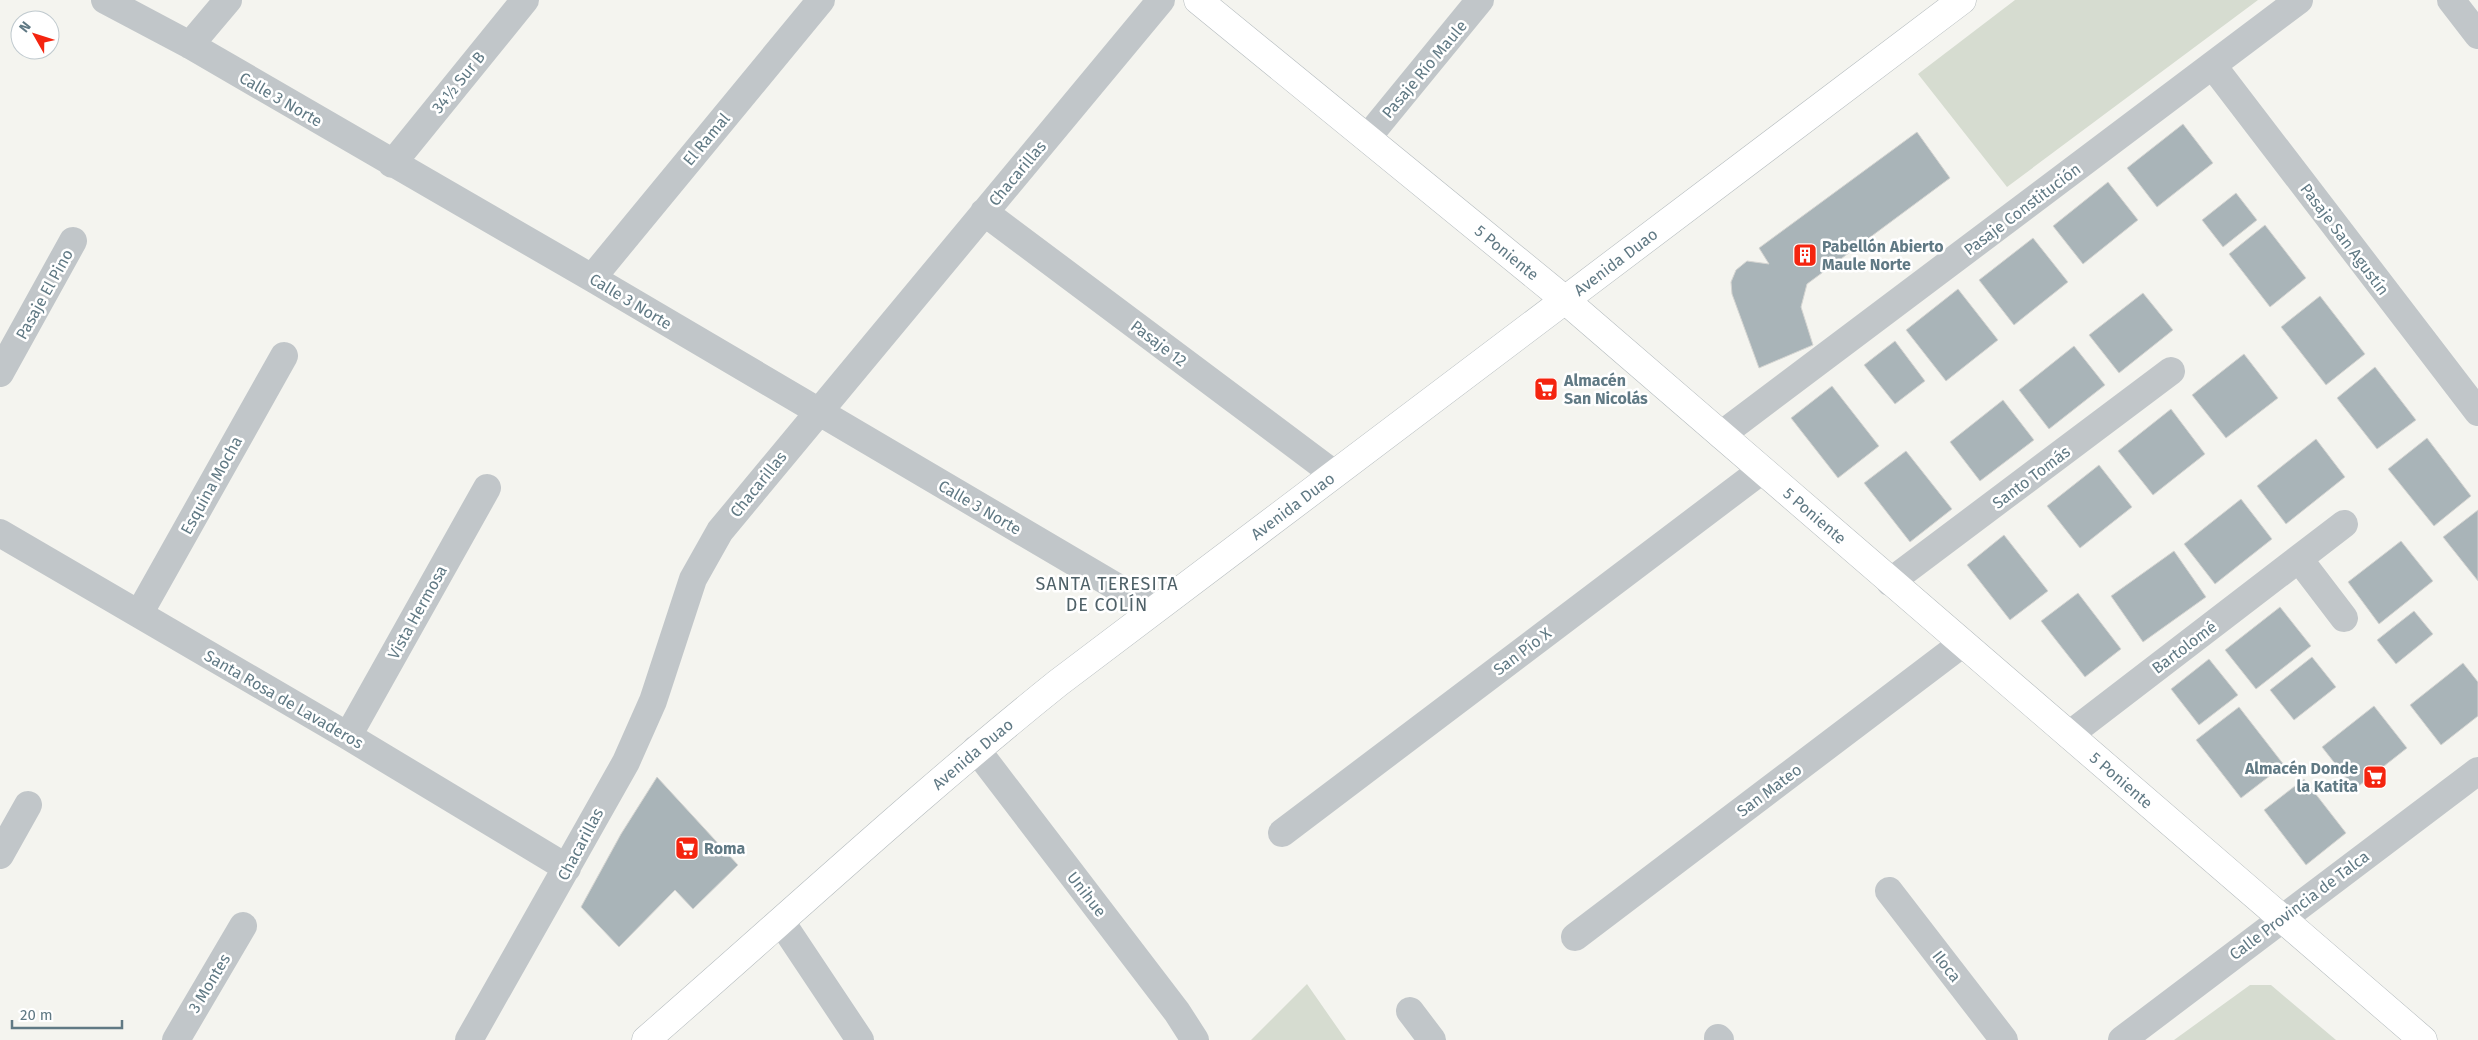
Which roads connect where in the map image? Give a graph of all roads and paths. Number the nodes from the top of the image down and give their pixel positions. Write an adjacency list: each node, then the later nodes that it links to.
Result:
1 (105, 0): 12 (street, Calle 3 Norte)
2 (228, 0): 12 (street)
3 (525, 0): 15 (street, 34½ Sur B)
4 (821, 0): 18 (street, El Ramal)
5 (1161, 0): 16 (street, Chacarillas)
6 (1198, 0): 14 (street, 5 Poniente)
7 (1480, 0): 14 (street, Pasaje Río Maule)
8 (1962, 0): 19 (street, Avenida Duao)
9 (2299, 0): 13 (street, Pasaje Constitución)
10 (2451, 0): 11 (street)
11 (2478, 35)
12 (190, 46): 15 (street, Calle 3 Norte)
13 (2213, 66): 24 (street, Pasaje San Agustín); 25 (street, Pasaje Constitución)
14 (1367, 138): 19 (street, 5 Poniente)
15 (392, 164): 18 (street, Calle 3 Norte)
16 (984, 212): 23 (street, Chacarillas); 27 (street, Pasaje 12)
17 (73, 242): 22 (street, Pasaje El Pino)
18 (592, 278): 23 (street, Calle 3 Norte)
19 (1564, 299): 25 (street, 5 Poniente); 27 (street, Avenida Duao)
20 (284, 356): 34 (street, Esquina Mocha)
21 (2171, 372): 32 (street, Santo Tomás)
22 (0, 373)
23 (818, 412): 33 (street, Calle 3 Norte); 44 (street, Chacarillas)
24 (2478, 412)
25 (1720, 435): 26 (street, 5 Poniente)
26 (1762, 470): 32 (street, 5 Poniente); 42 (street, San Pío X)
27 (1334, 474): 33 (street, Avenida Duao)
28 (487, 488): 38 (street, Vista Hermosa)
29 (2344, 524): 31 (street, Bartolomé)
30 (0, 532): 34 (street, Santa Rosa de Lavaderos)
31 (2299, 559): 35 (street); 37 (street, Bartolomé)
32 (1890, 582): 36 (street, 5 Poniente)
33 (1154, 609): 39 (street, Avenida Duao)
34 (139, 614): 38 (street, Santa Rosa de Lavaderos)
35 (2344, 618)
36 (1963, 643): 37 (street, 5 Poniente); 49 (street, San Mateo)
37 (2069, 735): 46 (street, 5 Poniente)
38 (348, 736): 44 (street, Santa Rosa de Lavaderos)
39 (976, 749): 47 (street, Avenida Duao); 55 (street, Unihue)
40 (2478, 771): 46 (street, Calle Provincia de Talca)
41 (28, 806): 43 (street)
42 (1282, 833)
43 (0, 855)
44 (567, 868): 52 (street, Chacarillas)
45 (1889, 891): 57 (street, Iloca)
46 (2282, 918): 58 (street, Calle Provincia de Talca); 59 (street, 5 Poniente)
47 (782, 923): 53 (street, Avenida Duao); 54 (street)
48 (243, 926): 51 (street, 3 Montes)
49 (1576, 937)
50 (1410, 1011): 56 (street)
51 (176, 1040)
52 (469, 1040)
53 (646, 1040)
54 (860, 1040)
55 (1195, 1040)
56 (1432, 1040)
57 (2004, 1040)
58 (2122, 1040)
59 (2423, 1040)

